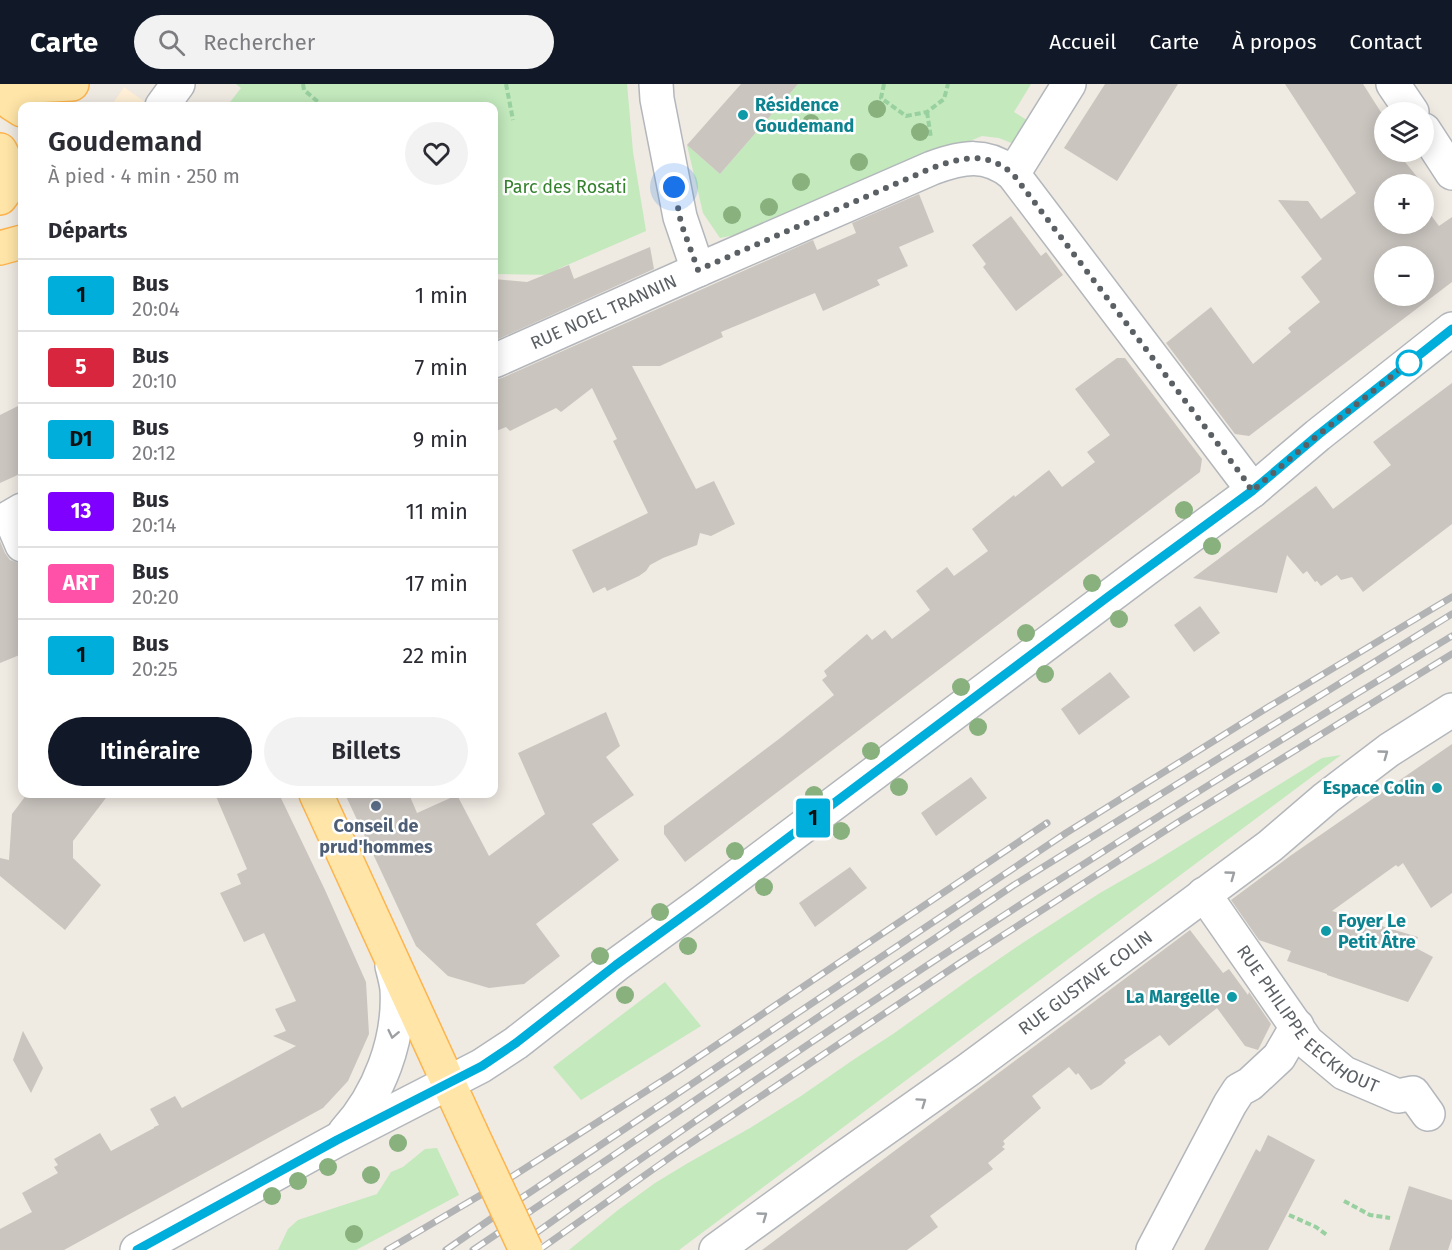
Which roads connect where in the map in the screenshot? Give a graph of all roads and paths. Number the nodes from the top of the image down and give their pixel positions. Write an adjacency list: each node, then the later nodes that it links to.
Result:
1 (18, 84): 2 (main road)
2 (72, 84)
3 (80, 84): 13 (main road)
4 (178, 84): 14 (street)
5 (303, 84): 15 (path)
6 (506, 84): 18 (path)
7 (656, 84): 24 (street)
8 (884, 84): 9 (path)
9 (948, 84)
10 (1069, 84): 21 (street)
11 (1393, 84): 16 (street)
12 (0, 86): 17 (main road)
13 (69, 102)
14 (165, 102)
15 (318, 102)
16 (1405, 102)
17 (18, 107)
18 (513, 120)
19 (1434, 145): 20 (street)
20 (1452, 173)
21 (1013, 174): 24 (street, RUE NOEL TRANNIN); 27 (street)
22 (18, 243): 23 (main road)
23 (0, 248)
24 (698, 270): 26 (street, RUE NOEL TRANNIN)
25 (1452, 329): 27 (street)
26 (498, 359)
27 (1252, 491): 33 (street)
28 (1452, 710): 30 (street, RUE GUSTAVE COLIN, one-way to 28)
29 (318, 798): 31 (main road)
30 (1204, 894): 32 (street, RUE PHILIPPE EECKHOUT); 42 (street, RUE GUSTAVE COLIN, one-way to 30)
31 (390, 956): 33 (main road); 35 (street, one-way to 35)
32 (1297, 1026): 34 (street, RUE PHILIPPE EECKHOUT); 43 (street)
33 (448, 1083): 35 (street); 41 (main road, bridge)
34 (1428, 1114)
35 (337, 1140): 40 (street)
36 (1344, 1201): 38 (path)
37 (1289, 1215): 39 (path)
38 (1390, 1218)
39 (1327, 1235)
40 (137, 1250)
41 (526, 1250)
42 (716, 1250)
43 (1153, 1250)

